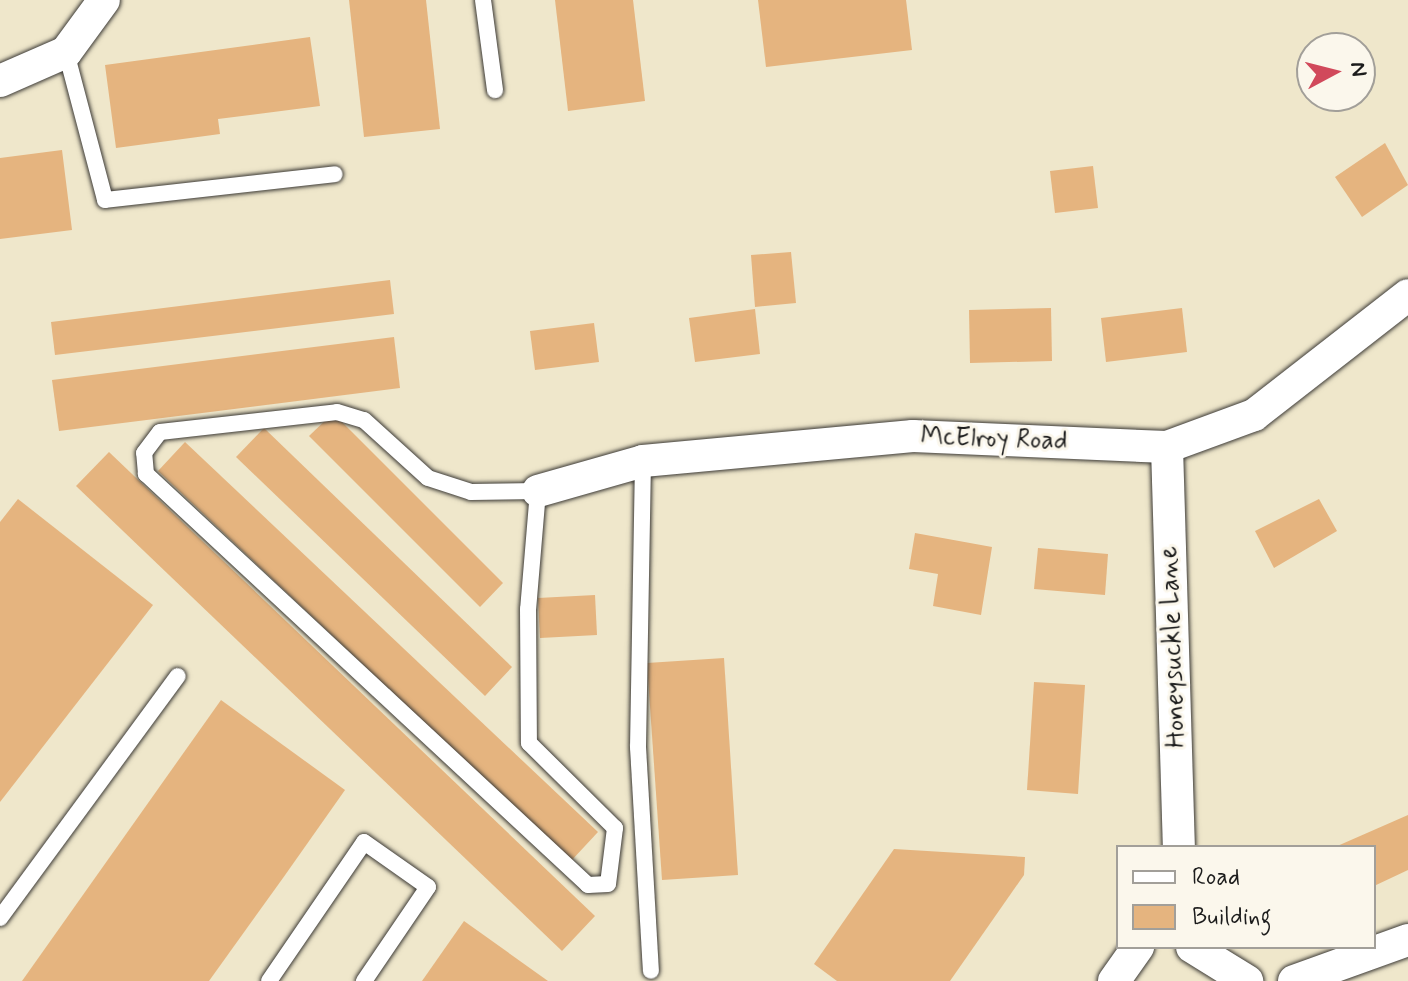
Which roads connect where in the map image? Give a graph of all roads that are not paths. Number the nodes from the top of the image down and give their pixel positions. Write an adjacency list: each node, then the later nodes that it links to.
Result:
1 (104, 0): 3 (street)
2 (483, 0): 5 (lane)
3 (66, 52): 4 (street); 6 (lane)
4 (0, 81)
5 (495, 90)
6 (335, 174)
7 (1408, 295): 8 (street, McElroy Road)
8 (1167, 447): 9 (street, McElroy Road); 12 (street, Honeysuckle Lane)
9 (643, 461): 10 (street, McElroy Road); 17 (lane)
10 (538, 491): 10 (lane)
11 (178, 676): 13 (lane)
12 (1179, 845)
13 (0, 918)
14 (1137, 949): 20 (street)
15 (1195, 949): 21 (street)
16 (1405, 950): 22 (street)
17 (651, 971)
18 (269, 981): 19 (lane)
19 (364, 981)
20 (1114, 981)
21 (1247, 981)
22 (1294, 981)

